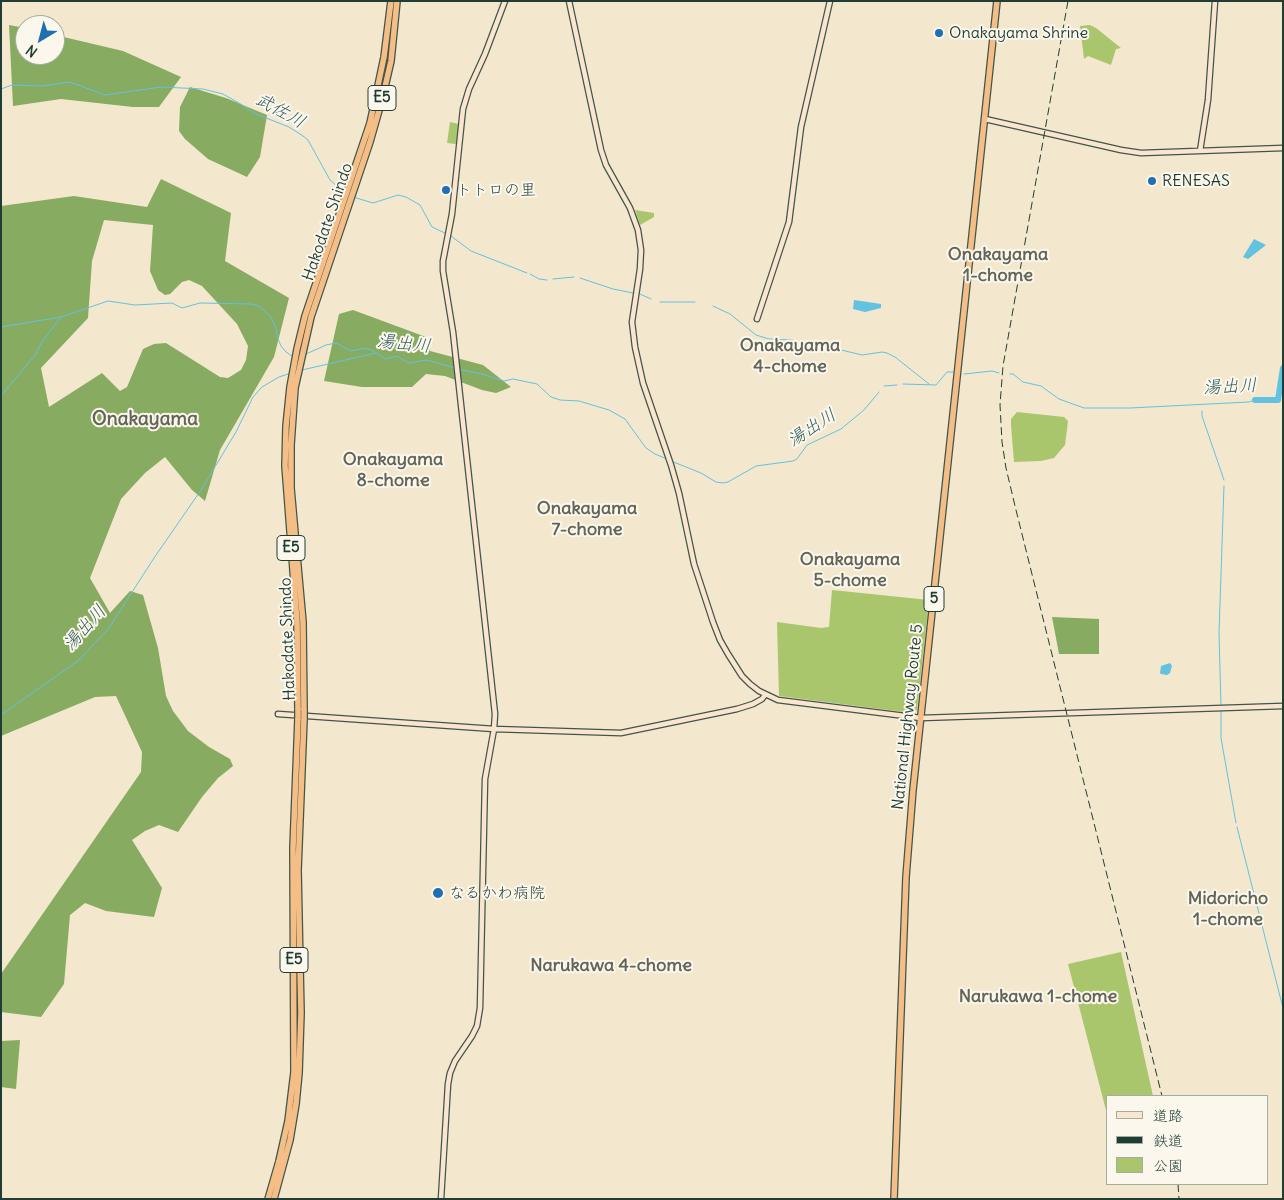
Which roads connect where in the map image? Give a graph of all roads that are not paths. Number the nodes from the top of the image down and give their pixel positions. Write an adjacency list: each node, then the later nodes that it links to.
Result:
1 (390, 1): 11 (highway, Hakodate Shindo / E5)
2 (399, 1): 11 (highway, Hakodate Shindo / E5)
3 (505, 1): 18 (street)
4 (569, 1): 13 (street)
5 (830, 1): 12 (street)
6 (996, 1): 8 (highway, National Highway Route 5 / 5)
7 (1215, 1): 10 (street)
8 (985, 119): 10 (street); 16 (highway, National Highway Route 5 / 5)
9 (1283, 148): 10 (street)
10 (1200, 151)
11 (350, 190): 17 (highway, Hakodate Shindo / E5, bridge)
12 (756, 320)
13 (765, 695): 16 (street); 18 (street)
14 (1283, 706): 16 (street)
15 (278, 714): 18 (street)
16 (921, 718): 22 (highway, National Highway Route 5 / 5)
17 (301, 719): 19 (highway, Hakodate Shindo / E5); 20 (highway, Hakodate Shindo / E5)
18 (494, 729): 21 (street)
19 (268, 1199)
20 (274, 1199)
21 (441, 1199)
22 (894, 1199)

